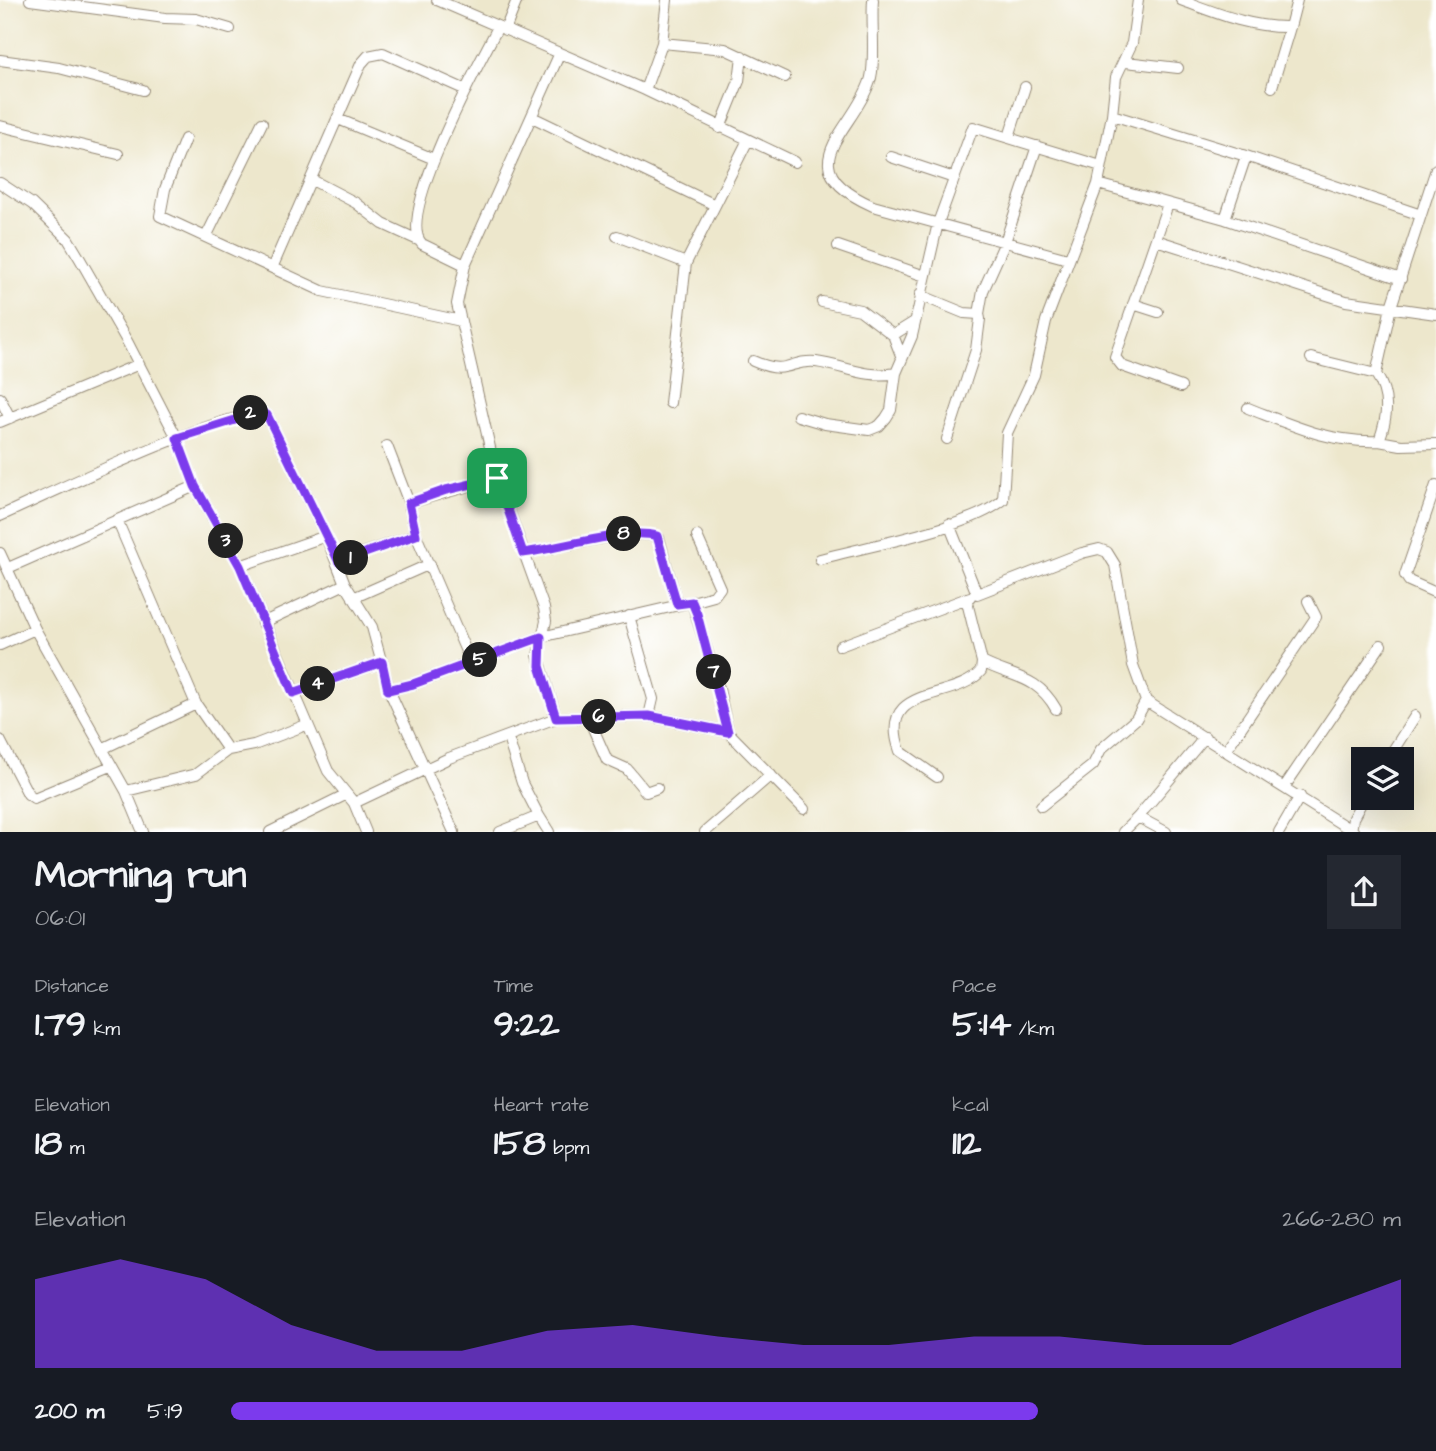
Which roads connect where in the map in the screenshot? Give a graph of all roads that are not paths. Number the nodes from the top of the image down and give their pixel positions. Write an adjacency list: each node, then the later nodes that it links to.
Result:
1 (30, 0): 11 (street)
2 (437, 0): 10 (street)
3 (517, 0): 10 (street)
4 (667, 0): 12 (street)
5 (873, 0): 50 (street)
6 (1138, 0): 16 (street)
7 (1181, 0): 9 (street)
8 (1297, 0): 9 (street)
9 (1290, 27): 20 (street)
10 (501, 28): 13 (street); 21 (street)
11 (230, 29)
12 (662, 43): 14 (street); 23 (street)
13 (559, 55): 23 (street); 25 (street)
14 (742, 56): 18 (street); 29 (street)
15 (0, 60): 22 (street)
16 (1126, 62): 17 (street); 24 (street)
17 (1178, 68)
18 (785, 77)
19 (1024, 87): 30 (street)
20 (1272, 87)
21 (466, 89): 26 (street); 37 (street)
22 (144, 90)
23 (645, 90): 29 (street)
24 (1112, 115): 35 (street); 39 (street)
25 (532, 117): 46 (street); 60 (street)
26 (338, 119): 37 (street); 42 (street)
27 (262, 123): 53 (street)
28 (0, 126): 34 (street)
29 (720, 128): 32 (street)
30 (1009, 137): 33 (street); 41 (street)
31 (185, 139): 53 (street)
32 (747, 142): 38 (street); 46 (street)
33 (1037, 146): 39 (street); 56 (street)
34 (118, 154)
35 (1246, 156): 48 (street); 49 (street)
36 (891, 158): 41 (street)
37 (434, 159): 47 (street)
38 (795, 162)
39 (1101, 166): 44 (street)
40 (1436, 169): 48 (street)
41 (954, 178): 50 (street)
42 (312, 180): 51 (street); 61 (street)
43 (0, 183): 77 (street)
44 (1098, 184): 45 (street); 58 (street)
45 (1168, 204): 49 (street); 55 (street)
46 (715, 205): 59 (street)
47 (419, 208): 51 (street); 54 (street)
48 (1421, 215): 63 (street)
49 (1225, 219): 63 (street)
50 (939, 223): 56 (street); 62 (street)
51 (398, 229): 54 (street)
52 (617, 236): 59 (street)
53 (206, 237): 61 (street)
54 (418, 240): 60 (street)
55 (1156, 240): 66 (street); 67 (street)
56 (1005, 242): 58 (street); 70 (street)
57 (838, 246): 62 (street)
58 (1068, 259): 97 (street)
59 (686, 263): 82 (street)
60 (466, 265): 71 (street)
61 (272, 268): 71 (street)
62 (925, 276): 64 (street)
63 (1401, 279): 67 (street)
64 (920, 295): 70 (street); 72 (street)
65 (822, 302): 73 (street)
66 (1133, 304): 68 (street); 80 (street)
67 (1391, 307): 69 (street); 79 (street)
68 (1158, 312)
69 (1436, 313)
70 (979, 314): 87 (street)
71 (461, 321): 91 (street)
72 (914, 322): 73 (street); 74 (street)
73 (893, 335): 74 (street)
74 (902, 358): 78 (street)
75 (1311, 358): 79 (street)
76 (753, 361): 78 (street)
77 (137, 365): 85 (street); 86 (street)
78 (896, 373): 84 (street)
79 (1376, 374): 88 (street)
80 (1181, 387)
81 (0, 398): 85 (street)
82 (670, 402)
83 (1248, 408): 88 (street)
84 (798, 416)
85 (5, 420)
86 (177, 438): 93 (street); 95 (street); 99 (street)
87 (947, 439)
88 (1379, 441): 89 (street)
89 (1436, 444)
90 (387, 446): 94 (street)
91 (497, 478): 94 (street); 102 (street)
92 (1436, 485): 109 (street)
93 (195, 486): 96 (street); 106 (street)
94 (409, 503): 98 (street)
95 (0, 516)
96 (117, 520): 107 (street); 129 (street)
97 (948, 524): 103 (street); 110 (street)
98 (416, 535): 104 (street); 105 (street)
99 (326, 536): 104 (street); 106 (street)
100 (696, 536): 114 (street)
101 (0, 553): 107 (street)
102 (523, 553): 115 (street); 119 (street)
103 (820, 559)
104 (339, 562): 108 (street)
105 (430, 564): 111 (street); 125 (street)
106 (240, 566): 117 (street)
107 (8, 568): 118 (street)
108 (345, 584): 111 (street); 117 (street)
109 (1436, 593)
110 (978, 594): 112 (street); 128 (street)
111 (353, 598): 123 (street)
112 (966, 598): 122 (street); 124 (street)
113 (1308, 601): 143 (street)
114 (692, 602): 115 (street); 136 (street)
115 (677, 604): 116 (street)
116 (629, 616): 119 (street); 131 (street)
117 (262, 623): 127 (street)
118 (35, 629): 120 (street); 141 (street)
119 (541, 637): 125 (street); 134 (street)
120 (0, 645)
121 (1381, 645): 148 (street)
122 (840, 646)
123 (382, 662): 126 (street); 127 (street)
124 (982, 662): 130 (street); 147 (street)
125 (471, 663): 126 (street)
126 (388, 690): 145 (street)
127 (293, 693): 135 (street)
128 (1146, 701): 137 (street); 154 (street)
129 (196, 704): 141 (street); 142 (street)
130 (1056, 709)
131 (649, 716): 133 (street); 136 (street)
132 (1415, 716): 140 (street)
133 (588, 717): 134 (street); 149 (street)
134 (556, 718): 138 (street)
135 (306, 725): 142 (street); 151 (street)
136 (728, 732): 146 (street)
137 (1205, 737): 143 (street); 158 (street)
138 (508, 738): 145 (street); 157 (street)
139 (0, 740): 144 (street)
140 (1395, 747)
141 (102, 749): 144 (street)
142 (228, 750): 150 (street)
143 (1226, 750): 148 (street)
144 (111, 766): 150 (street)
145 (427, 769): 153 (street); 162 (street)
146 (772, 775): 155 (street); 165 (street)
147 (937, 778)
148 (1285, 786): 152 (street)
149 (657, 788)
150 (126, 792): 159 (street)
151 (345, 795): 153 (street); 160 (street)
152 (1300, 796): 168 (street); 169 (street)
153 (354, 803): 161 (street)
154 (1041, 806)
155 (804, 810)
156 (1357, 810): 169 (street)
157 (539, 816): 163 (street); 164 (street)
158 (1138, 817): 166 (street); 167 (street)
159 (143, 831)
160 (270, 831)
161 (366, 831)
162 (454, 831)
163 (500, 831)
164 (549, 831)
165 (705, 831)
166 (1123, 831)
167 (1166, 831)
168 (1279, 831)
169 (1352, 831)

